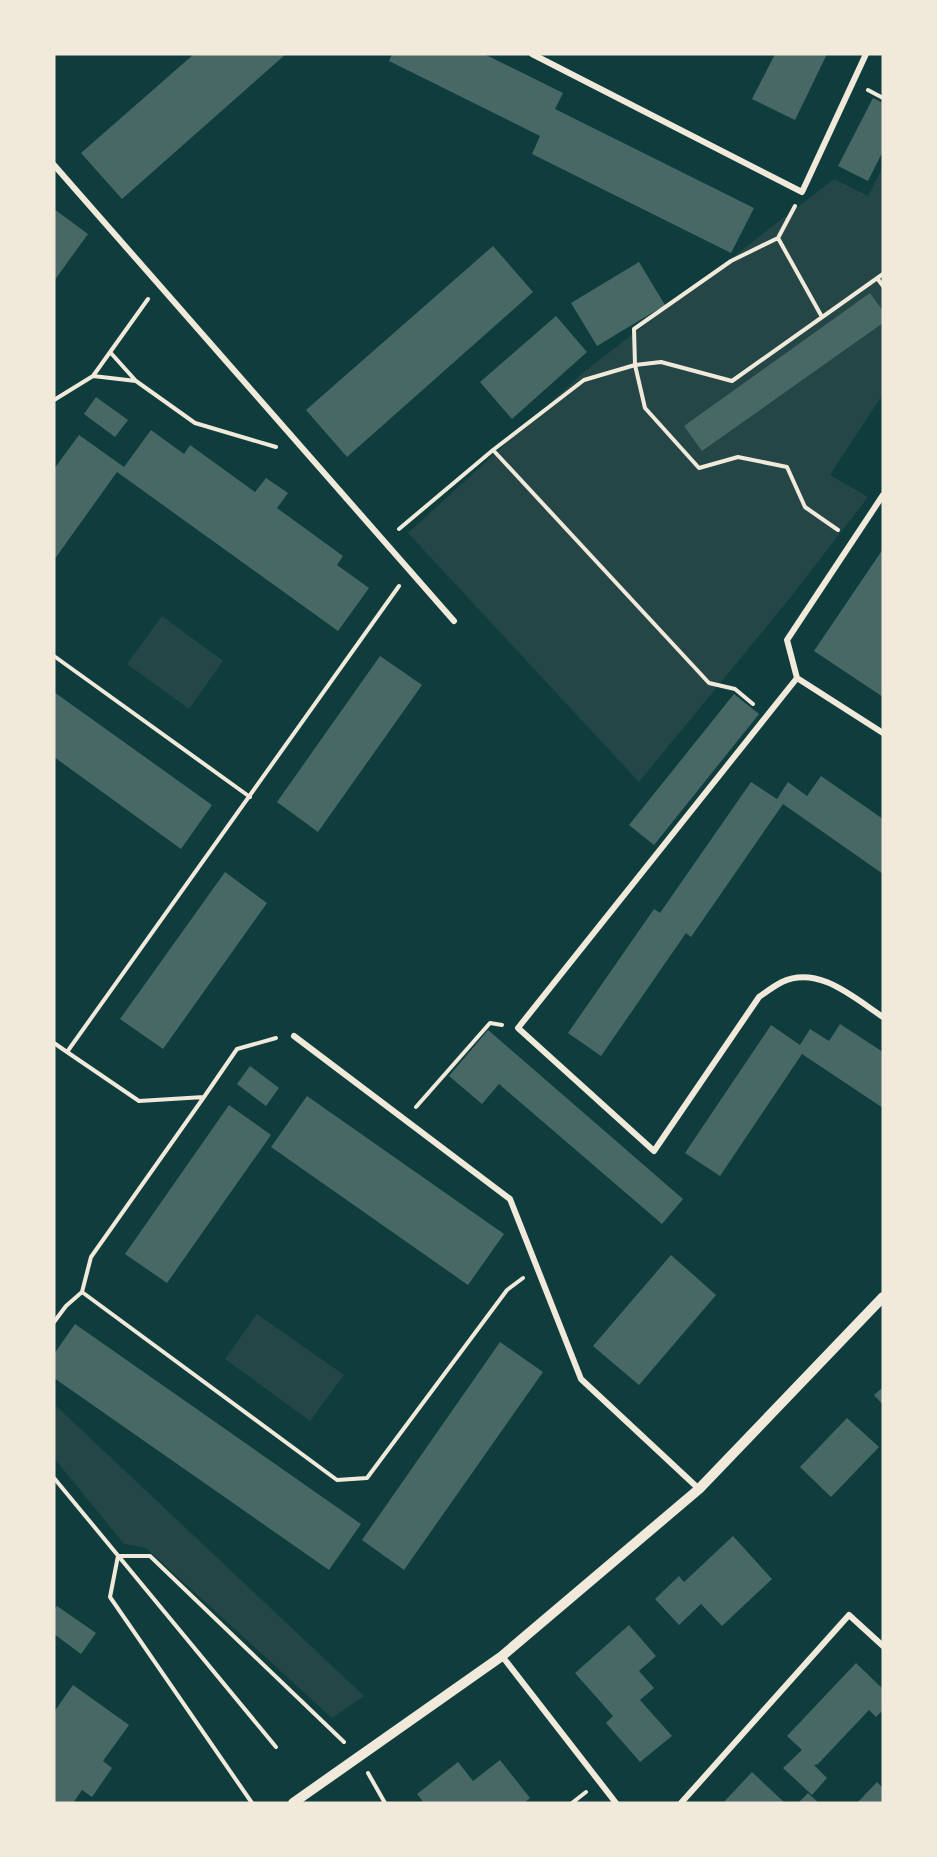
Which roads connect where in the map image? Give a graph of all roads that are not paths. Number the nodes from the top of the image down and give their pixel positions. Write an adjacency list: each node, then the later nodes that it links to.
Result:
1 (532, 54): 2 (street)
2 (866, 54)
3 (54, 165): 5 (street)
4 (883, 495): 6 (street)
5 (454, 621)
6 (797, 678): 7 (street); 8 (street)
7 (883, 733)
8 (883, 1017)
9 (294, 1036): 11 (street)
10 (883, 1297): 11 (street)
11 (699, 1489): 13 (street)
12 (883, 1646): 16 (street)
13 (502, 1656): 14 (street); 15 (street)
14 (293, 1803)
15 (616, 1803)
16 (681, 1803)

